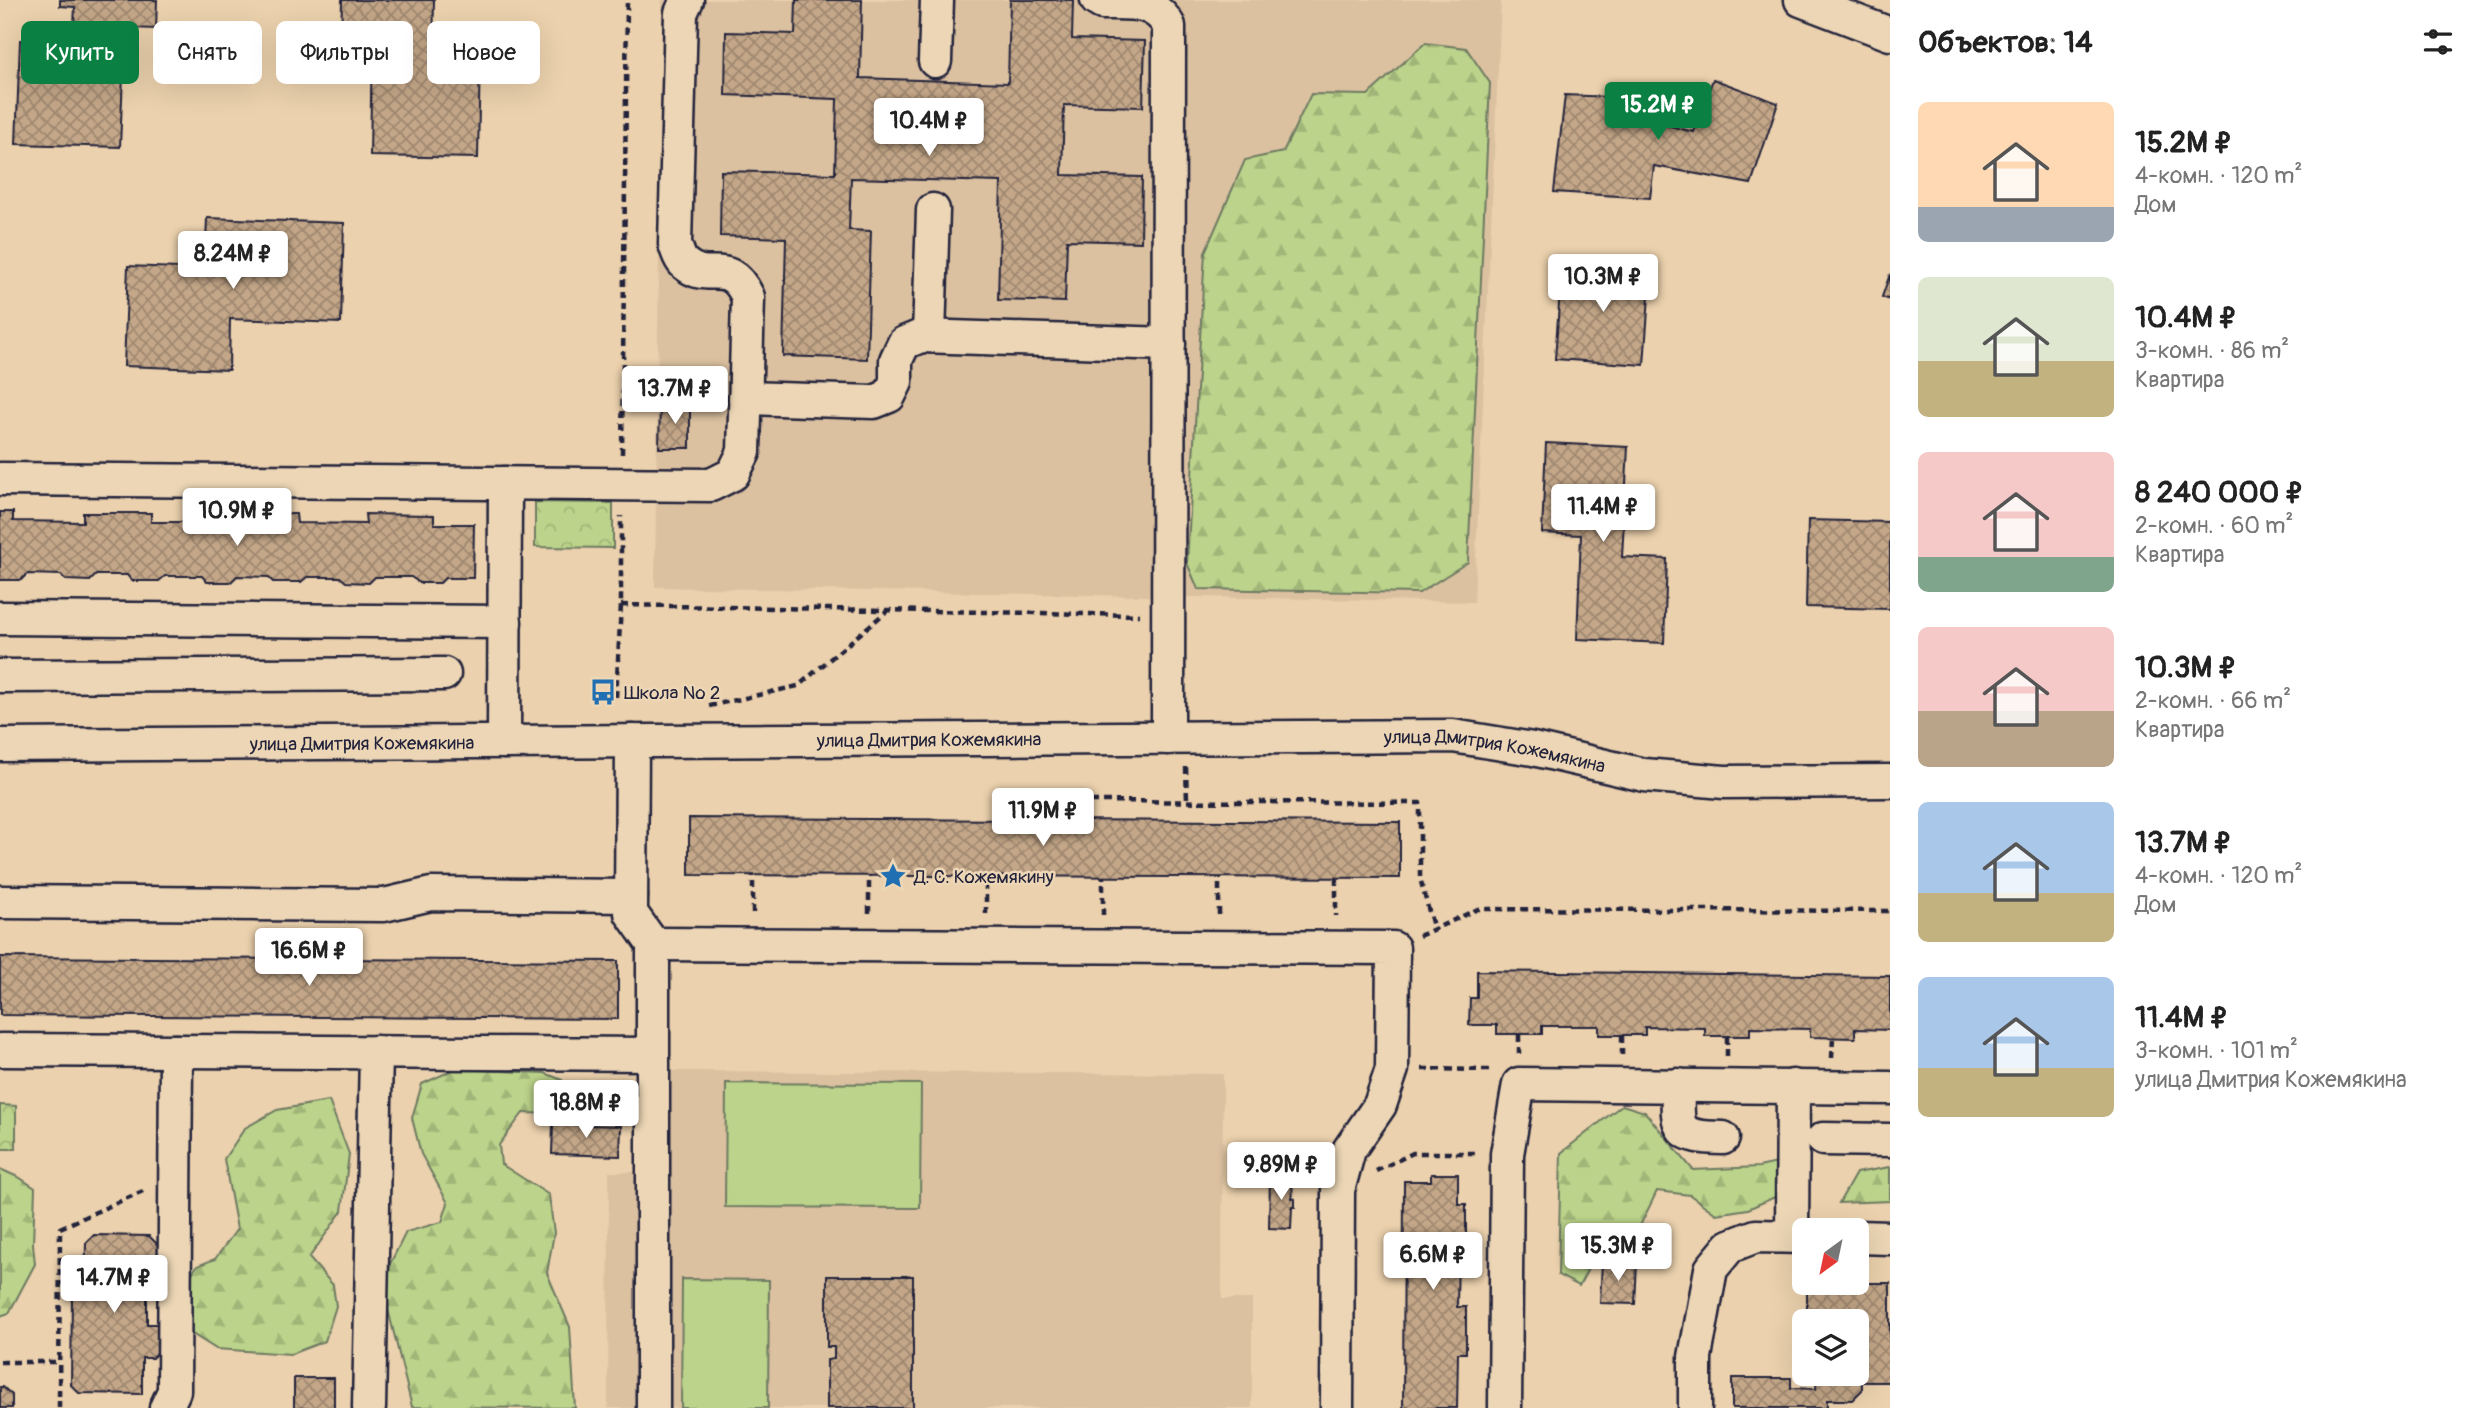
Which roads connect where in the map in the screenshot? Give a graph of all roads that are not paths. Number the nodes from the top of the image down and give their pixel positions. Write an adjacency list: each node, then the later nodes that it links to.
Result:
1 (687, 0): 10 (street)
2 (937, 0): 6 (street)
3 (1097, 0): 9 (street)
4 (1801, 0): 5 (street)
5 (1890, 34)
6 (935, 61)
7 (933, 210): 8 (street)
8 (929, 336): 9 (street); 10 (street)
9 (1169, 344): 17 (street)
10 (745, 398): 12 (street)
11 (0, 479): 12 (street)
12 (505, 483): 14 (street)
13 (0, 618): 14 (street)
14 (505, 622): 19 (street)
15 (444, 674): 16 (street)
16 (0, 676)
17 (1168, 738): 18 (street, улица Дмитрия Кожемякина); 22 (street, улица Дмитрия Кожемякина)
18 (632, 741): 19 (street, улица Дмитрия Кожемякина); 24 (street)
19 (504, 743): 20 (street, улица Дмитрия Кожемякина)
20 (0, 746)
21 (1890, 781): 22 (street, улица Дмитрия Кожемякина)
22 (1855, 782): 23 (street, улица Дмитрия Кожемякина)
23 (1890, 790)
24 (631, 895): 25 (street); 26 (street)
25 (0, 902)
26 (653, 944): 30 (street); 44 (street)
27 (0, 1050): 28 (street)
28 (176, 1051): 29 (street); 41 (street)
29 (376, 1052): 30 (street); 42 (street)
30 (652, 1054): 43 (street)
31 (1678, 1085): 32 (street); 34 (street); 45 (street)
32 (1793, 1086): 33 (street); 37 (street)
33 (1890, 1088)
34 (1723, 1138)
35 (1822, 1139): 36 (street)
36 (1890, 1140)
37 (1797, 1218)
38 (1792, 1236): 46 (street)
39 (1869, 1237): 40 (street)
40 (1890, 1238)
41 (166, 1408)
42 (369, 1408)
43 (653, 1408)
44 (1337, 1408)
45 (1505, 1408)
46 (1695, 1408)

